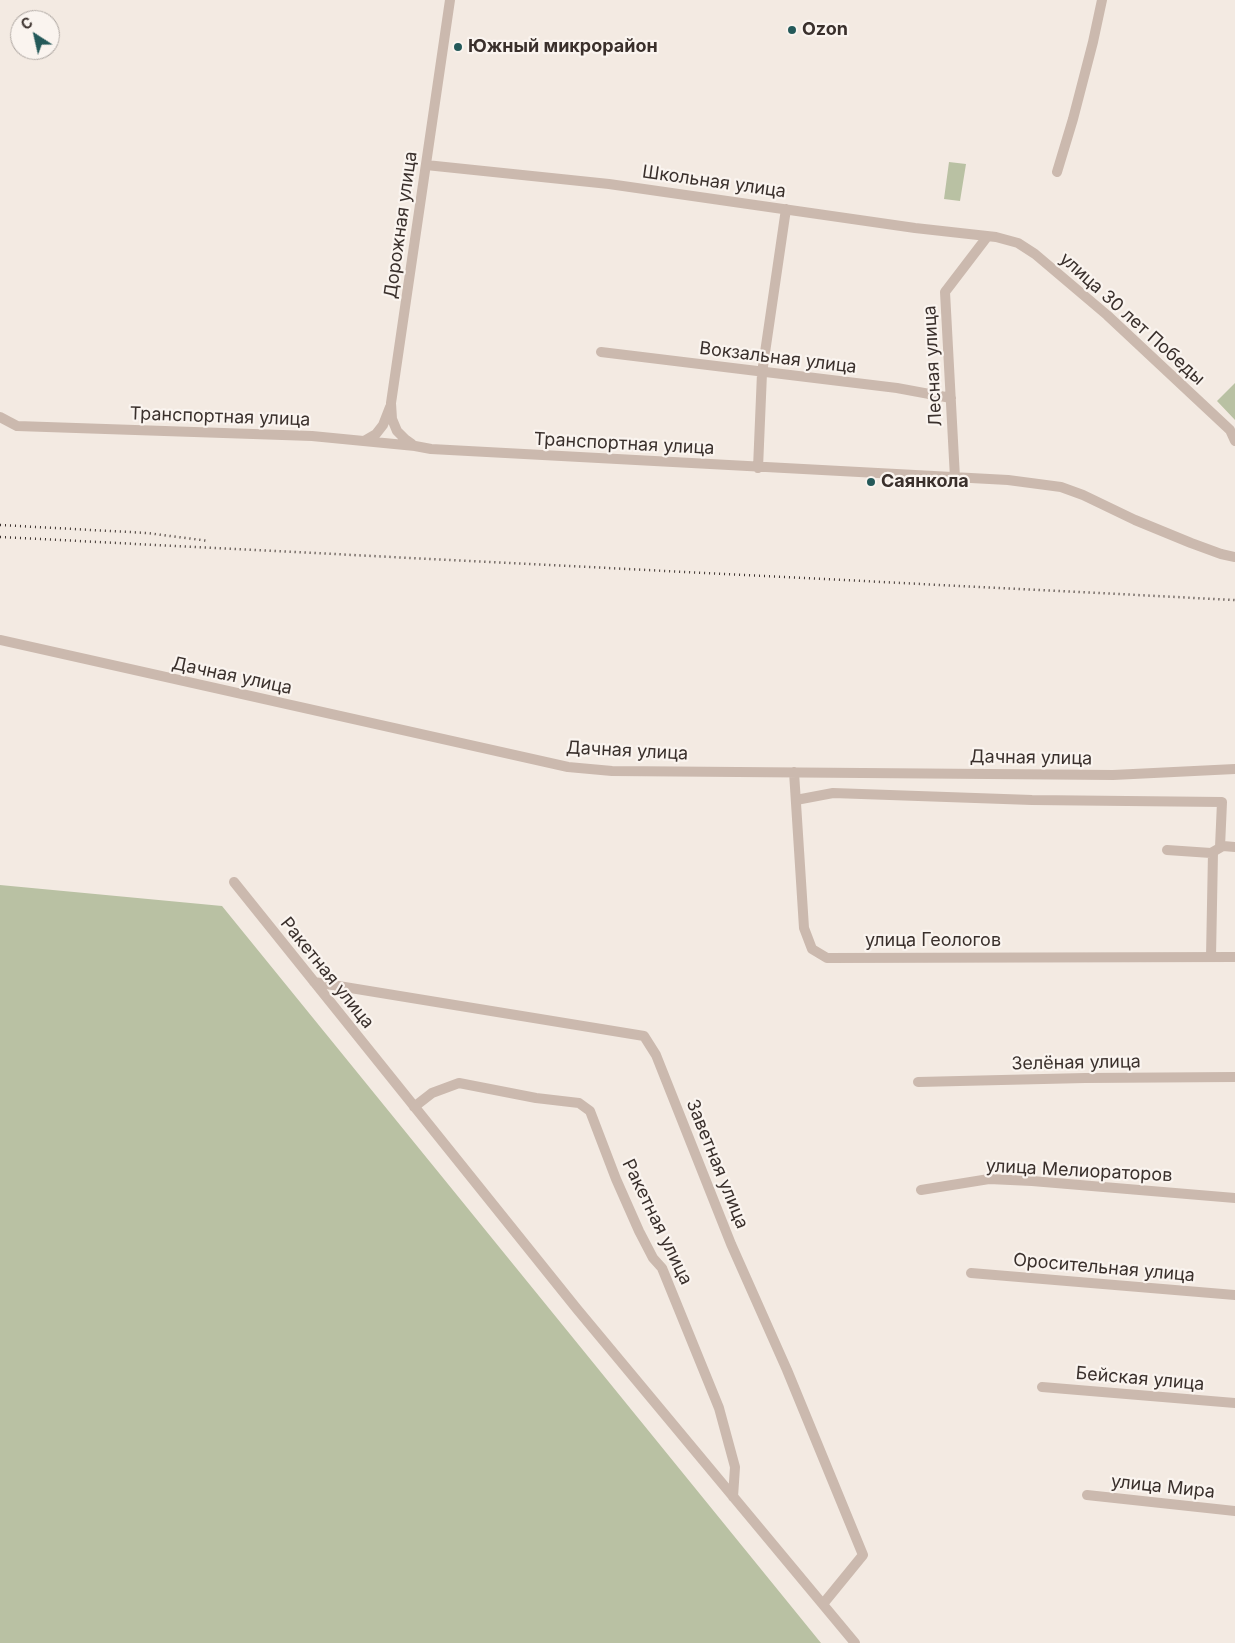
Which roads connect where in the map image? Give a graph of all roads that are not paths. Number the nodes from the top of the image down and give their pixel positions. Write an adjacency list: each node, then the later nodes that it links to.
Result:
1 (450, 0): 3 (street, Дорожная улица)
2 (1102, 0): 4 (street)
3 (426, 165): 5 (street, Школьная улица); 10 (street, Дорожная улица)
4 (1057, 172)
5 (786, 209): 6 (street, Школьная улица); 8 (street)
6 (991, 237): 9 (street, Лесная улица); 13 (street, улица 30 лет Победы)
7 (601, 352): 8 (street, Вокзальная улица)
8 (762, 373): 9 (street, Вокзальная улица); 15 (street)
9 (951, 398): 16 (street, Лесная улица)
10 (391, 403): 12 (street); 14 (street, Дорожная улица)
11 (0, 417): 12 (street, Транспортная улица)
12 (364, 441): 14 (street, Транспортная улица)
13 (1235, 441)
14 (415, 446): 15 (street, Транспортная улица)
15 (758, 468): 16 (street, Транспортная улица)
16 (954, 478): 17 (street, Транспортная улица)
17 (1235, 557)
18 (0, 640): 20 (street, Дачная улица)
19 (1235, 769): 20 (street, Дачная улица)
20 (794, 772): 21 (street, улица Геологов)
21 (796, 800): 24 (street); 26 (street, улица Геологов)
22 (1235, 847): 24 (street)
23 (1167, 850): 24 (street)
24 (1217, 850): 26 (street)
25 (234, 882): 28 (street, Ракетная улица)
26 (1211, 957): 27 (street, улица Геологов)
27 (1235, 957)
28 (314, 982): 31 (street, Ракетная улица); 41 (street, Заветная улица)
29 (1235, 1077): 30 (street, Зелёная улица)
30 (918, 1082)
31 (414, 1107): 39 (street, Ракетная улица); 39 (street, Ракетная улица)
32 (921, 1190): 33 (street, улица Мелиораторов)
33 (1235, 1198)
34 (971, 1272): 35 (street, Оросительная улица)
35 (1235, 1295)
36 (1042, 1387): 37 (street, Бейская улица)
37 (1235, 1403)
38 (1087, 1495): 40 (street, улица Мира)
39 (733, 1497): 41 (street, Ракетная улица)
40 (1235, 1511)
41 (823, 1604): 42 (street, Ракетная улица)
42 (855, 1643)

